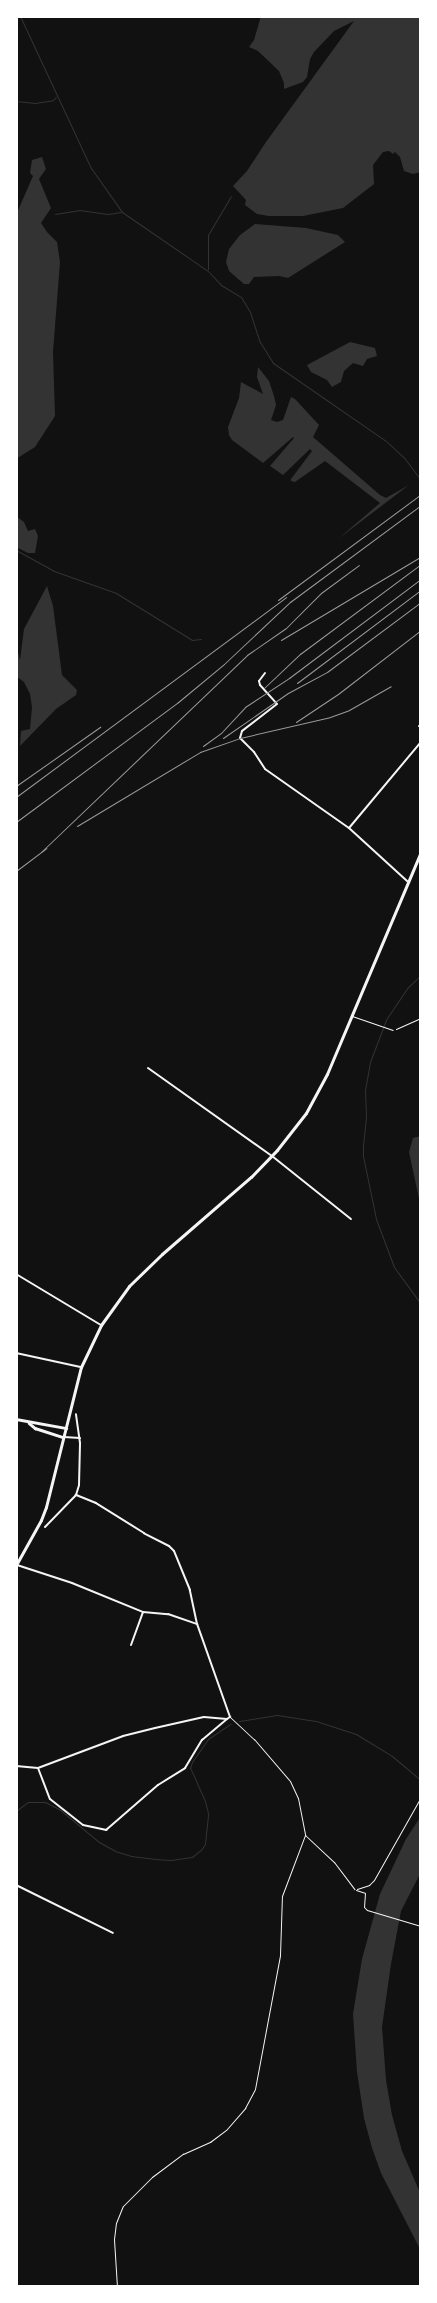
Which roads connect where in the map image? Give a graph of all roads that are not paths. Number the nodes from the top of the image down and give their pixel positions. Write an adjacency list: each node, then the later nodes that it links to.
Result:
1 (265, 673): 3 (street)
2 (421, 742): 3 (street)
3 (349, 828): 5 (street)
4 (421, 851): 5 (main road)
5 (408, 882): 6 (main road)
6 (352, 1016): 7 (lane); 9 (main road)
7 (393, 1030)
8 (148, 1068): 9 (street)
9 (272, 1156): 10 (street); 12 (main road)
10 (351, 1218)
11 (16, 1274): 12 (street)
12 (101, 1325): 14 (main road)
13 (16, 1353): 14 (street)
14 (81, 1367): 18 (main road)
15 (76, 1414): 20 (street)
16 (16, 1419): 17 (street)
17 (29, 1423): 18 (street); 19 (street)
18 (66, 1428): 19 (main road)
19 (64, 1437): 20 (street); 23 (main road)
20 (80, 1438): 21 (street)
21 (76, 1495): 22 (street); 25 (street)
22 (45, 1527)
23 (16, 1564): 24 (street)
24 (143, 1612): 25 (street); 26 (street)
25 (197, 1624): 27 (street)
26 (131, 1645)
27 (229, 1718): 29 (street); 29 (street); 30 (lane)
28 (16, 1766): 29 (street)
29 (38, 1768)
30 (305, 1835): 32 (lane); 34 (lane)
31 (16, 1884): 33 (street)
32 (354, 1889)
33 (113, 1933)
34 (117, 2287)

